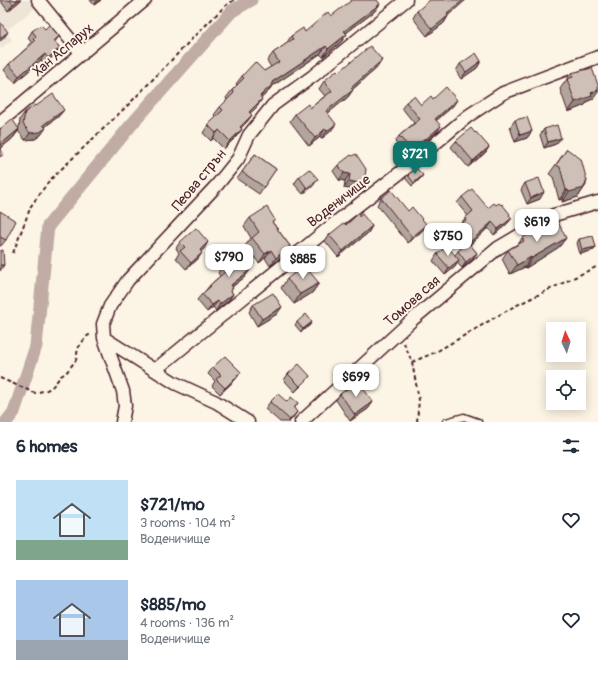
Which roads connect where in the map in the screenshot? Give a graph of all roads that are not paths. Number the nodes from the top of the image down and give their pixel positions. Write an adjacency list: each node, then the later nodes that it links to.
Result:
1 (38, 0): 4 (street)
2 (145, 0): 4 (street, Хан Аспарух)
3 (406, 0): 8 (street, Пеова стрън)
4 (82, 54): 6 (street, Хан Аспарух)
5 (598, 57): 9 (street, Воденичище)
6 (0, 122)
7 (598, 202): 12 (street, Томова сая)
8 (104, 338): 9 (street); 10 (street, Пеова стрън)
9 (155, 370): 11 (street)
10 (122, 422)
11 (248, 422)
12 (301, 422)
13 (446, 422): 14 (lane)
14 (478, 422)

